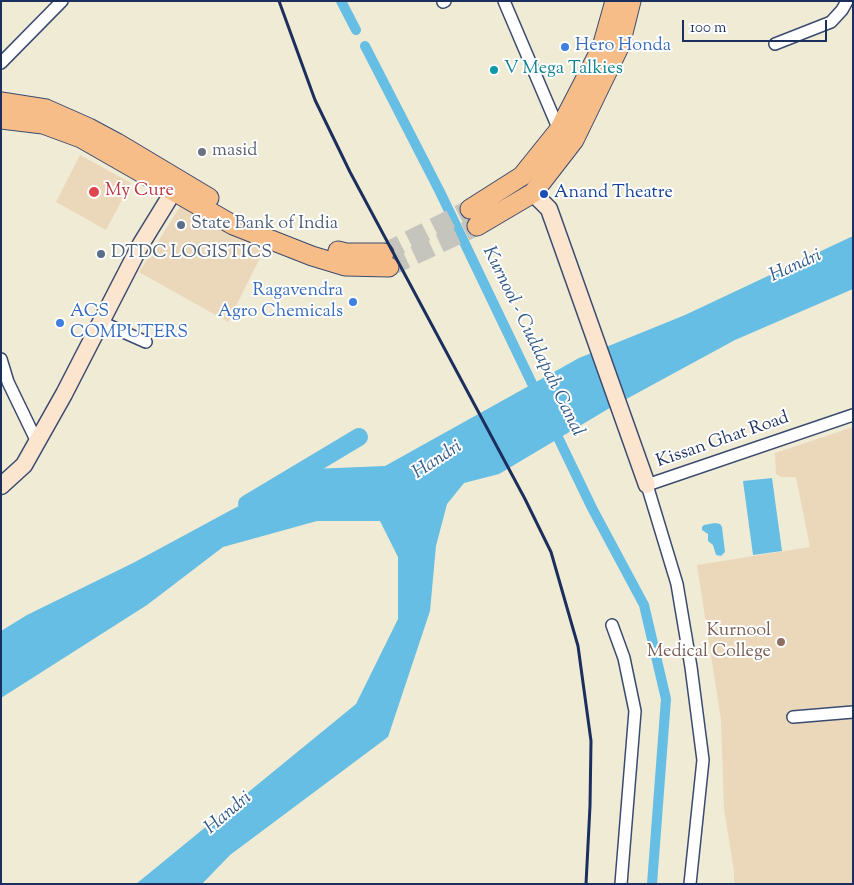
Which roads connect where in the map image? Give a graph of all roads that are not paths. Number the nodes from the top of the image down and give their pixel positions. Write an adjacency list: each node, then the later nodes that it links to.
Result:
1 (62, 1): 7 (street)
2 (504, 1): 10 (street)
3 (615, 1): 10 (main road)
4 (631, 1): 12 (main road)
5 (847, 1): 6 (street)
6 (775, 44)
7 (1, 63)
8 (1, 102): 11 (main road)
9 (1, 119): 11 (main road)
10 (559, 130): 12 (main road)
11 (178, 186): 13 (main road); 14 (main road)
12 (532, 193): 19 (main road)
13 (387, 260)
14 (100, 322): 15 (street); 18 (main road)
15 (146, 342)
16 (1, 359): 18 (street)
17 (853, 415): 19 (street, Kissan Ghat Road)
18 (37, 442): 20 (main road)
19 (647, 485): 25 (street, Kissan Ghat Road)
20 (1, 486)
21 (612, 625): 24 (street)
22 (853, 712): 23 (street)
23 (793, 717)
24 (621, 884)
25 (690, 884)

